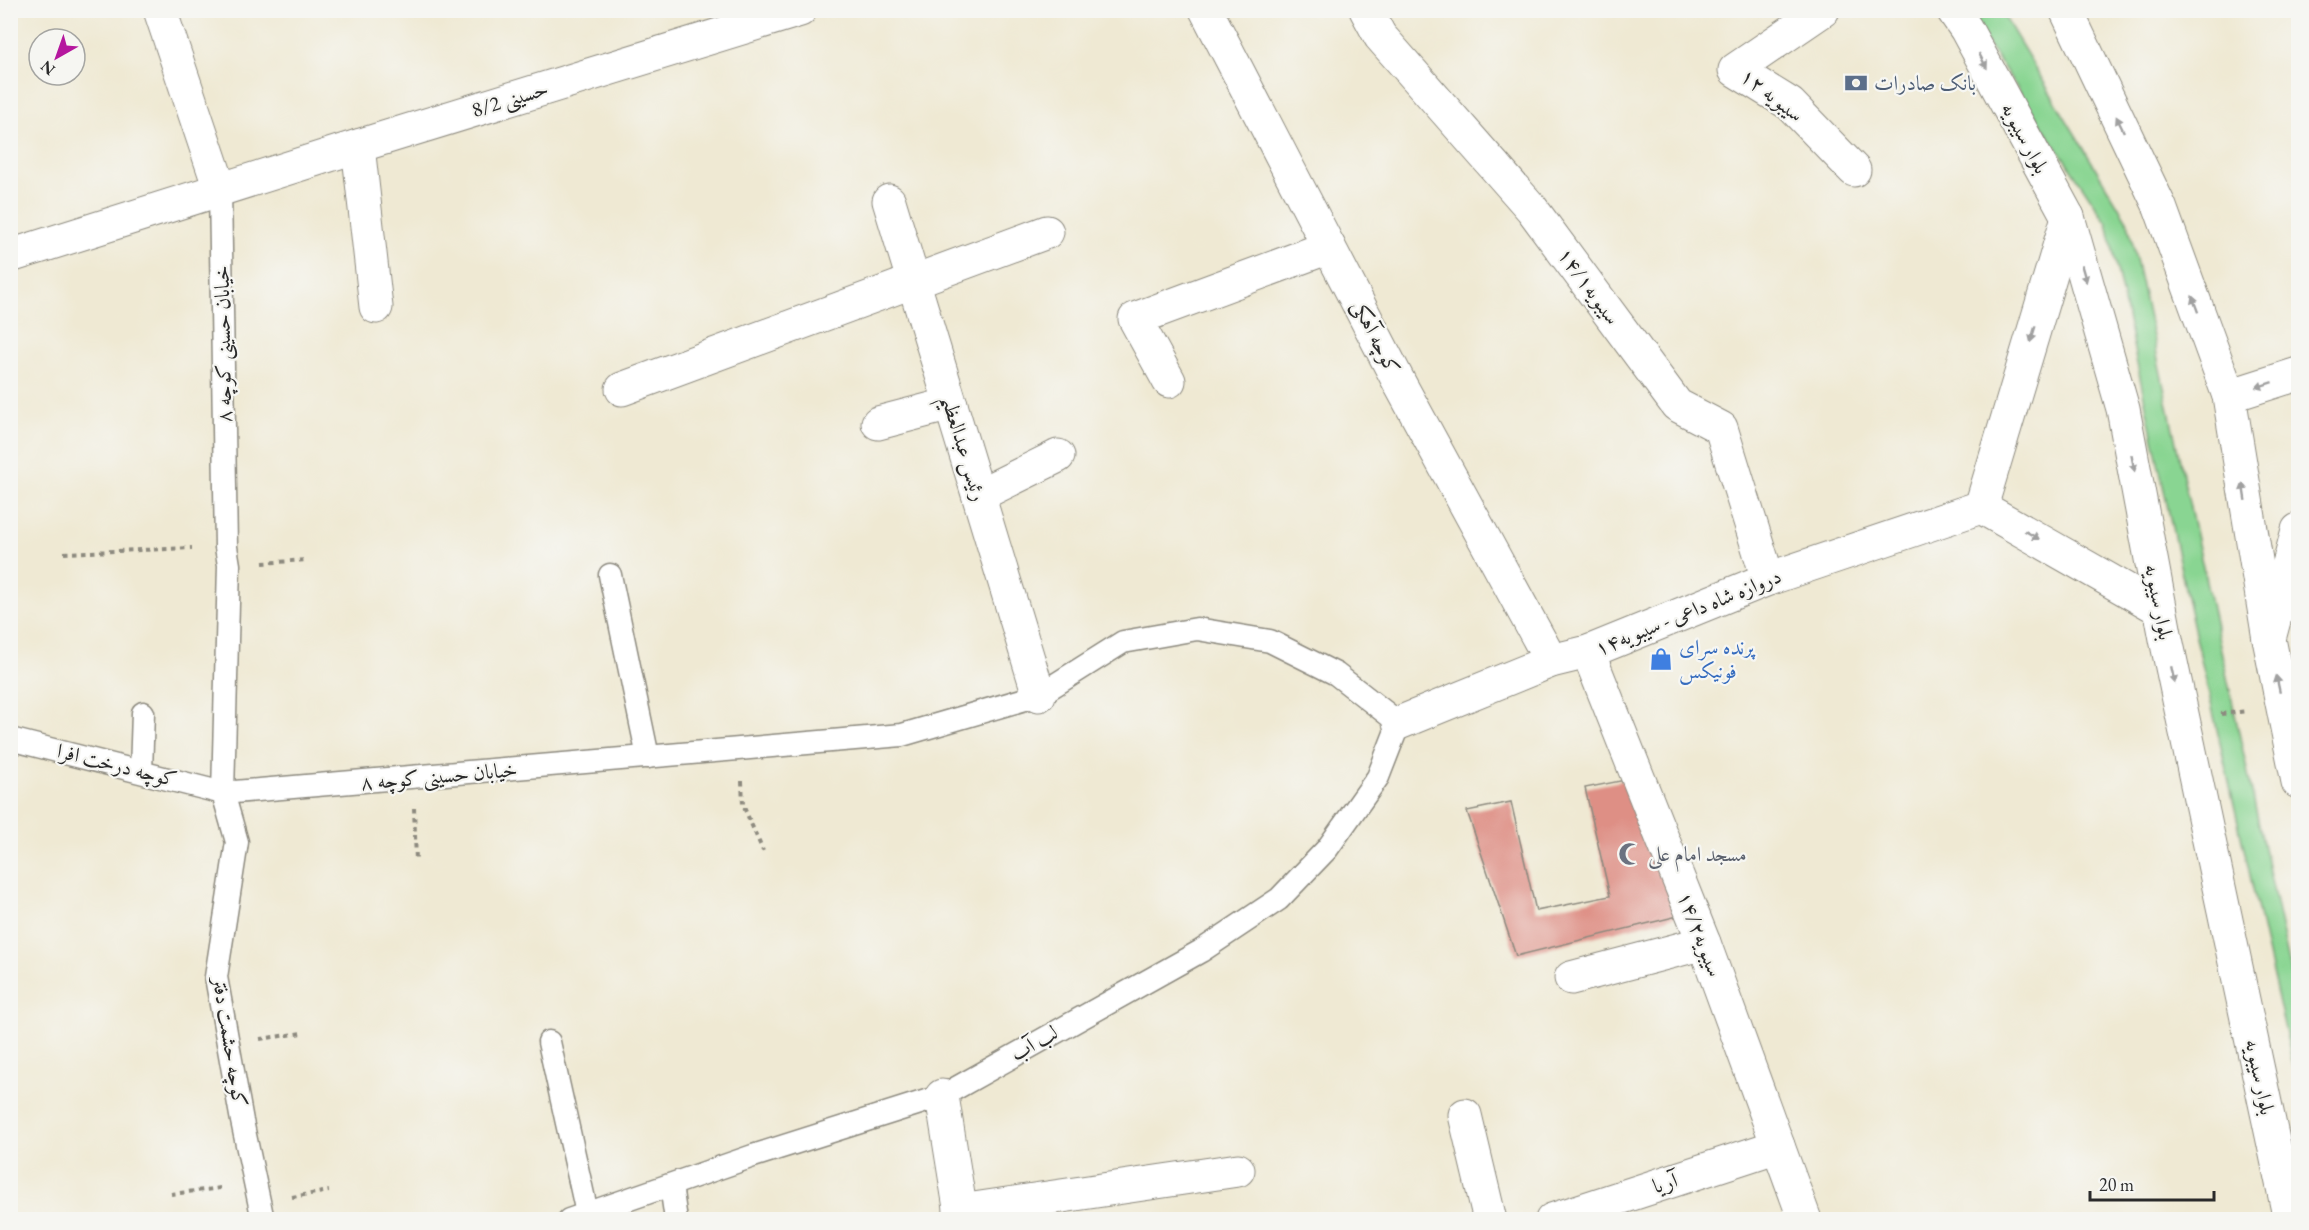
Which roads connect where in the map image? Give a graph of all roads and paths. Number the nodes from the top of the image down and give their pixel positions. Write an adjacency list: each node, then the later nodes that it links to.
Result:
1 (160, 10): 10 (street, خیابان حسینی کوچه ۸)
2 (800, 10): 8 (street, 8/2 حسینی)
3 (1206, 10): 14 (street, کوچه آهکی)
4 (1366, 10): 32 (street, سیبویه۱۴/۱)
5 (1823, 10): 9 (street, سیبویه ۱۲)
6 (1953, 10): 12 (street, بلوار سیبویه, one-way to 12)
7 (2066, 10): 21 (street, one-way to 7)
8 (358, 146): 10 (street, 8/2 حسینی); 17 (street)
9 (1854, 170)
10 (220, 189): 15 (street, 8/2 حسینی); 29 (lane, خیابان حسینی کوچه ۸)
11 (889, 201): 16 (street, رئیس عبدالعظیم)
12 (2068, 217): 26 (street, one-way to 26); 33 (street, بلوار سیبویه, one-way to 33)
13 (1047, 232): 16 (street)
14 (1329, 247): 19 (street); 36 (street, کوچه آهکی)
15 (10, 256)
16 (914, 281): 20 (street); 22 (street, رئیس عبدالعظیم)
17 (376, 307)
18 (2298, 374): 21 (street, one-way to 21)
19 (1169, 381)
20 (622, 389)
21 (2229, 396): 34 (street, one-way to 21)
22 (951, 404): 23 (street); 25 (street, رئیس عبدالعظیم)
23 (878, 423)
24 (1058, 456): 25 (street)
25 (979, 495): 37 (street, رئیس عبدالعظیم)
26 (1981, 507): 32 (street, دروازه شاه داعی - سیبویه۱۴); 33 (street, one-way to 33)
27 (2298, 530): 34 (street)
28 (64, 553): 29 (path)
29 (228, 556): 30 (path); 48 (lane, خیابان حسینی کوچه ۸)
30 (306, 560)
31 (610, 575): 44 (lane)
32 (1768, 579): 35 (street, دروازه شاه داعی - سیبویه۱۴)
33 (2160, 609): 40 (street, بلوار سیبویه, one-way to 40)
34 (2269, 639): 38 (street, one-way to 34)
35 (1588, 652): 36 (street, دروازه شاه داعی - سیبویه۱۴); 51 (street, سیبویه۱۴/۲)
36 (1551, 661): 41 (street, دروازه شاه داعی - سیبویه۱۴)
37 (1039, 695): 41 (lane, خیابان حسینی کوچه ۸); 43 (lane, خیابان حسینی کوچه ۸)
38 (2283, 707): 40 (path); 47 (street)
39 (143, 713): 45 (lane)
40 (2183, 718): 70 (street, بلوار سیبویه)
41 (1399, 723): 56 (lane, لب آب)
42 (10, 739): 45 (lane, کوچه درخت افرا)
43 (742, 750): 44 (lane, خیابان حسینی کوچه ۸); 49 (path)
44 (648, 757): 46 (lane, خیابان حسینی کوچه ۸)
45 (141, 771): 48 (lane, کوچه درخت افرا)
46 (413, 778): 48 (lane, خیابان حسینی کوچه ۸); 50 (path)
47 (2298, 782)
48 (224, 793): 55 (lane, کوچه حشمت دفتر)
49 (763, 851)
50 (416, 861)
51 (1704, 943): 52 (street); 58 (street, سیبویه۱۴/۲)
52 (1571, 978)
53 (302, 1033): 55 (path)
54 (549, 1042): 64 (lane)
55 (229, 1043): 60 (lane, کوچه حشمت دفتر)
56 (942, 1096): 61 (lane, لب آب); 63 (street)
57 (1465, 1115): 67 (street)
58 (1778, 1146): 68 (street, آریا); 69 (street, سیبویه۱۴/۲)
59 (1238, 1170): 63 (street)
60 (255, 1184): 62 (path); 65 (lane, کوچه حشمت دفتر)
61 (671, 1185): 64 (lane, لب آب); 66 (lane)
62 (171, 1194)
63 (961, 1215)
64 (578, 1216)
65 (263, 1220)
66 (676, 1220)
67 (1490, 1220)
68 (1552, 1220)
69 (1805, 1220)
70 (2290, 1220)

